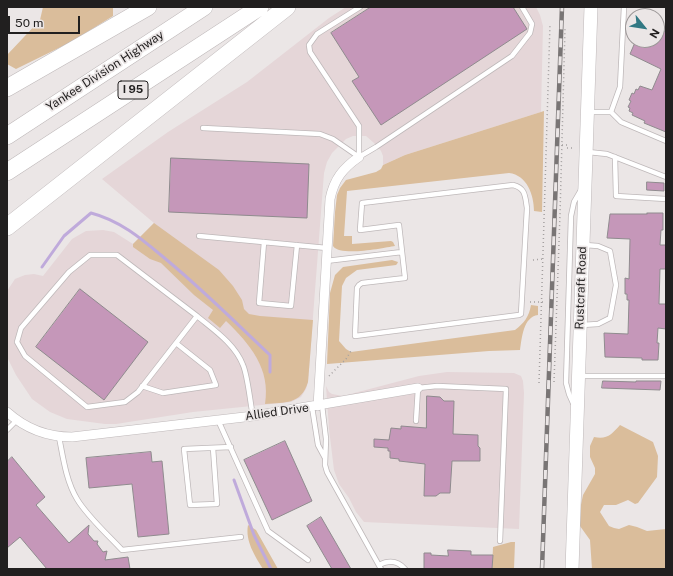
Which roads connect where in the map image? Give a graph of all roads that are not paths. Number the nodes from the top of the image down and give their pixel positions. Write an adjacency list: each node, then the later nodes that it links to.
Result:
1 (148, 7): 9 (highway)
2 (204, 7): 13 (highway, Yankee Division Highway / I 95)
3 (260, 7): 18 (highway, I 95)
4 (287, 7): 22 (highway)
5 (360, 7): 16 (lane)
6 (522, 7): 16 (lane)
7 (591, 7): 10 (main road, Rustcraft Road)
8 (624, 7): 11 (lane)
9 (7, 88)
10 (587, 112): 11 (lane); 15 (main road, Rustcraft Road)
11 (612, 112): 14 (lane)
12 (203, 128): 16 (lane)
13 (7, 136)
14 (666, 141)
15 (579, 150): 17 (lane); 20 (main road, Rustcraft Road)
16 (359, 157): 27 (street, Allied Drive)
17 (615, 158): 19 (lane); 21 (lane)
18 (7, 172)
19 (666, 177)
20 (584, 183): 26 (main road, Rustcraft Road); 38 (lane)
21 (666, 199)
22 (7, 227)
23 (199, 236): 24 (lane)
24 (264, 242): 25 (lane); 25 (lane)
25 (297, 245): 27 (lane)
26 (582, 245): 31 (main road, Rustcraft Road); 31 (lane)
27 (327, 248): 29 (street, Allied Drive)
28 (402, 252): 28 (lane); 29 (lane)
29 (326, 261): 37 (street, Allied Drive)
30 (197, 316): 32 (lane); 35 (lane); 40 (lane)
31 (580, 325): 33 (main road, Rustcraft Road)
32 (176, 343): 35 (lane); 35 (lane)
33 (578, 376): 34 (lane); 38 (main road, Rustcraft Road)
34 (666, 376)
35 (142, 386)
36 (418, 388): 37 (street); 43 (lane); 50 (lane)
37 (318, 406): 40 (street, Allied Drive); 48 (lane); 48 (lane)
38 (577, 410): 54 (main road, Rustcraft Road)
39 (7, 412): 41 (street, Allied Drive)
40 (253, 416): 42 (street, Allied Drive)
41 (17, 420): 44 (lane); 45 (street, Allied Drive)
42 (218, 420): 45 (street, Allied Drive); 46 (lane)
43 (416, 421)
44 (7, 430)
45 (59, 437): 49 (lane)
46 (231, 446): 47 (lane); 51 (lane)
47 (213, 448): 47 (lane)
48 (325, 458): 52 (lane)
49 (241, 538)
50 (500, 541)
51 (308, 560)
52 (380, 567): 53 (lane)
53 (405, 569)
54 (572, 569)

